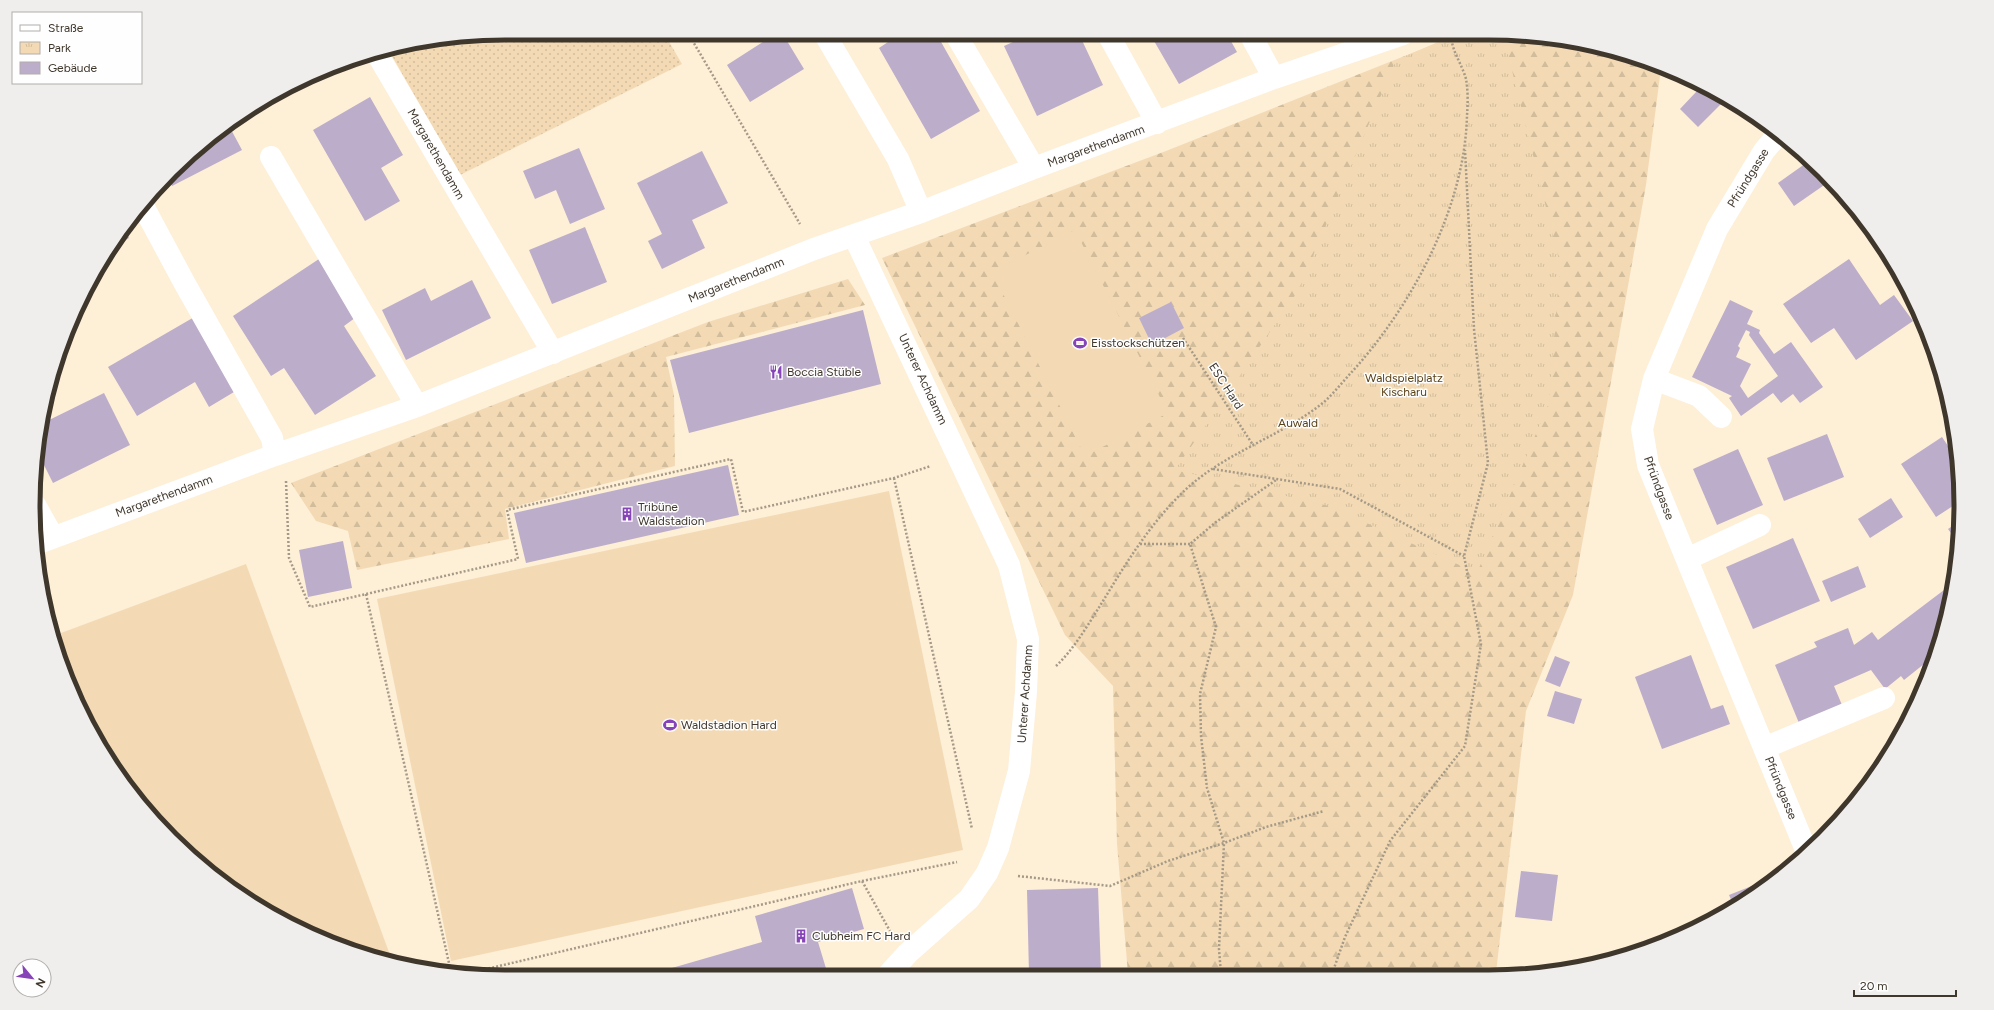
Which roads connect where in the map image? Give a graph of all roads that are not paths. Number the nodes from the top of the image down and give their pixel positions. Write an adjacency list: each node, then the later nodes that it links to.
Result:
1 (828, 40): 13 (street)
2 (959, 40): 11 (street, Margarethendamm)
3 (1111, 40): 8 (street, Margarethendamm)
4 (1253, 40): 7 (street)
5 (1385, 40): 7 (street, Margarethendamm)
6 (379, 58): 15 (street, Margarethendamm)
7 (1274, 78): 8 (street, Margarethendamm)
8 (1157, 123): 11 (street, Margarethendamm)
9 (1775, 138): 16 (street, Pfründgasse)
10 (271, 157): 17 (street)
11 (1034, 168): 13 (street, Margarethendamm)
12 (145, 210): 19 (street)
13 (921, 212): 14 (street, Margarethendamm)
14 (854, 236): 15 (street, Margarethendamm); 27 (street, Unterer Achdamm)
15 (553, 353): 17 (street, Margarethendamm)
16 (1654, 380): 18 (street); 23 (street, Pfründgasse)
17 (416, 406): 19 (street, Margarethendamm)
18 (1721, 417)
19 (281, 453): 22 (street, Margarethendamm)
20 (1760, 526): 23 (street)
21 (41, 528): 22 (street, Margarethendamm)
22 (44, 541)
23 (1687, 559): 25 (street, Pfründgasse)
24 (1884, 698): 25 (street)
25 (1764, 748): 26 (street, Pfründgasse)
26 (1805, 847)
27 (893, 970)

